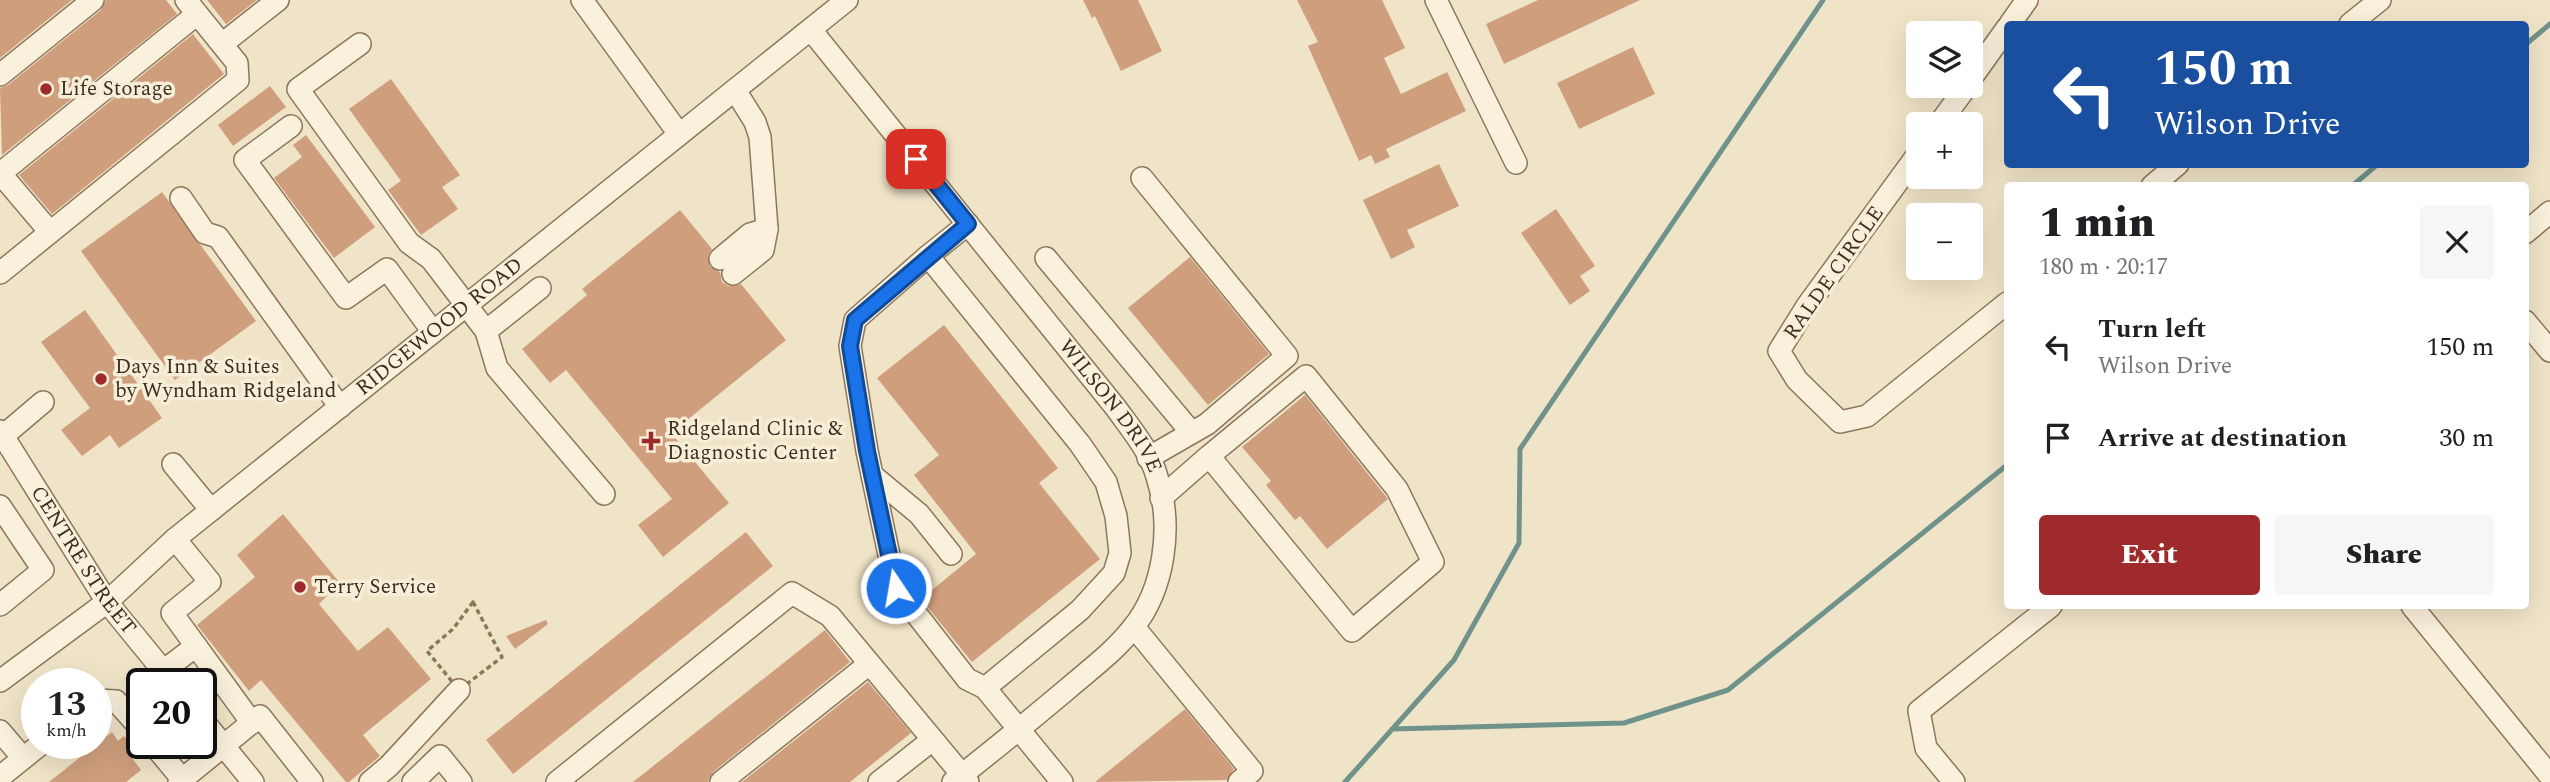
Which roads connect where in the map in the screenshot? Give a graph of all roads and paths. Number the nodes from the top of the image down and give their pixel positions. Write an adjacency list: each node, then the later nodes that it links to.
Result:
1 (93, 0): 16 (street)
2 (278, 0): 13 (street)
3 (582, 0): 19 (street)
4 (847, 0): 11 (street, RIDGEWOOD ROAD)
5 (1436, 0): 20 (street)
6 (2027, 0): 9 (street)
7 (2380, 0): 10 (street)
8 (191, 7): 13 (street); 23 (street)
9 (2012, 21)
10 (2354, 21)
11 (810, 30): 17 (street, RIDGEWOOD ROAD); 28 (street, WILSON DRIVE)
12 (2004, 33): 15 (street)
13 (222, 44): 30 (street)
14 (360, 44): 37 (street)
15 (1983, 62)
16 (0, 75)
17 (735, 90): 19 (street, RIDGEWOOD ROAD); 33 (street)
18 (291, 126): 40 (street)
19 (679, 134): 37 (street, RIDGEWOOD ROAD)
20 (1516, 163)
21 (2173, 168): 25 (street)
22 (1906, 170): 36 (street, RALDE CIRCLE)
23 (1, 173): 30 (street)
24 (1142, 178): 44 (street)
25 (2157, 182)
26 (181, 198): 43 (street)
27 (2550, 212): 29 (street)
28 (968, 224): 31 (street); 47 (street, WILSON DRIVE)
29 (2529, 230)
30 (50, 232): 34 (street)
31 (928, 256): 49 (street); 66 (street)
32 (1046, 258): 44 (street)
33 (727, 267)
34 (0, 272)
35 (540, 288): 39 (street)
36 (2004, 305)
37 (466, 306): 39 (street); 40 (street, RIDGEWOOD ROAD)
38 (2529, 326): 41 (street)
39 (486, 331): 50 (street)
40 (433, 332): 43 (street, RIDGEWOOD ROAD)
41 (2550, 351)
42 (43, 402): 45 (street)
43 (340, 407): 53 (street, RIDGEWOOD ROAD)
44 (1191, 432): 47 (street)
45 (1, 433): 56 (street, CENTRE STREET)
46 (1209, 456): 46 (street); 51 (street)
47 (1148, 458): 51 (street, WILSON DRIVE)
48 (173, 464): 53 (street)
49 (873, 475): 55 (street); 66 (street)
50 (604, 494)
51 (1161, 498): 60 (street, WILSON DRIVE)
52 (0, 506): 57 (street)
53 (211, 510): 54 (street, RIDGEWOOD ROAD)
54 (175, 539): 56 (street, RIDGEWOOD ROAD); 61 (street)
55 (946, 558)
56 (107, 602): 63 (street, CENTRE STREET); 65 (street, RIDGEWOOD ROAD)
57 (0, 605)
58 (2047, 609): 93 (street)
59 (2415, 609): 79 (street)
60 (1134, 627): 71 (street, WILSON DRIVE); 92 (street)
61 (196, 646): 64 (street); 70 (street)
62 (869, 664): 74 (street); 88 (street); 89 (street)
63 (160, 668)
64 (177, 668)
65 (0, 681)
66 (985, 688): 71 (street)
67 (459, 690): 67 (path); 85 (street)
68 (112, 700): 69 (street)
69 (126, 712)
70 (252, 723): 75 (street); 84 (street)
71 (1019, 729): 81 (street, WILSON DRIVE); 91 (street)
72 (0, 731): 76 (street)
73 (217, 739): 75 (street)
74 (931, 741): 81 (street); 90 (street)
75 (223, 746): 82 (street); 83 (street)
76 (21, 756)
77 (22, 759): 80 (street)
78 (164, 759): 82 (street)
79 (2550, 776)
80 (0, 777)
81 (961, 780)
82 (181, 781)
83 (253, 782)
84 (312, 782)
85 (370, 782)
86 (413, 782): 87 (street)
87 (461, 782)
88 (557, 782)
89 (721, 782)
90 (879, 782)
91 (1062, 782)
92 (1239, 782)
93 (1954, 782)

